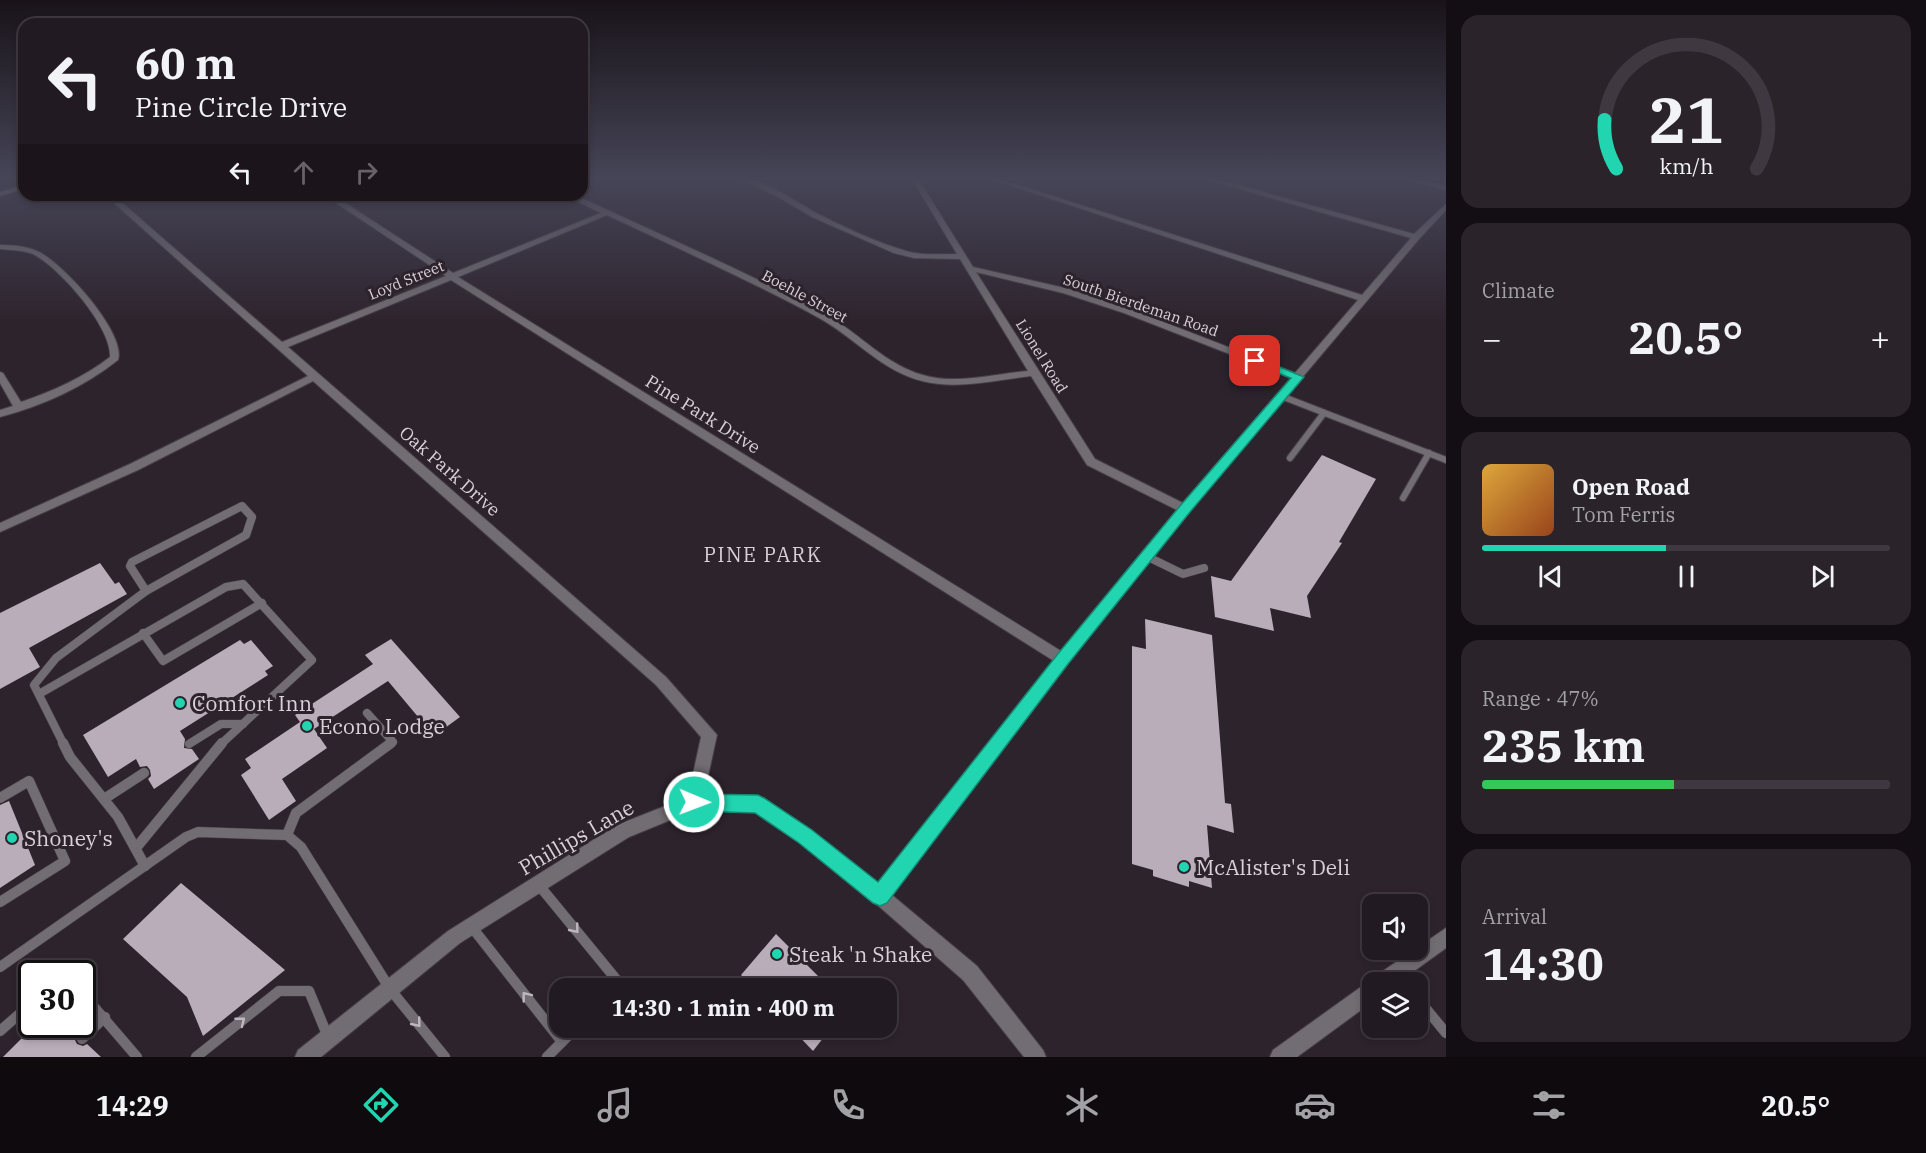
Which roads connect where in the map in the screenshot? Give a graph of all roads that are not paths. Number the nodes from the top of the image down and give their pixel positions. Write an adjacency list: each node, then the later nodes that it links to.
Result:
1 (146, 226): 16 (street, Oak Park Drive)
2 (376, 226): 14 (street, Pine Park Drive)
3 (574, 226): 14 (street, Loyd Street)
4 (634, 226): 17 (street, Boehle Street)
5 (841, 226): 12 (street)
6 (945, 226): 12 (street, Lionel Road)
7 (1140, 226): 15 (street)
8 (1378, 226): 10 (street)
9 (1426, 226): 10 (street)
10 (1416, 237): 15 (street)
11 (0, 247): 22 (street)
12 (964, 257): 13 (street, Lionel Road)
13 (973, 269): 17 (street, Lionel Road); 20 (street, South Bierdeman Road)
14 (453, 277): 16 (street, Loyd Street); 36 (street, Pine Park Drive)
15 (1365, 299): 20 (street)
16 (282, 346): 19 (street, Oak Park Drive)
17 (1034, 372): 29 (street, Lionel Road)
18 (0, 375): 22 (street)
19 (315, 376): 30 (street); 44 (street, Oak Park Drive)
20 (1298, 377): 21 (street)
21 (1281, 396): 23 (lane); 29 (street)
22 (19, 407): 24 (street)
23 (1324, 413): 25 (lane); 26 (lane)
24 (0, 414)
25 (1429, 453): 27 (lane); 28 (lane)
26 (1290, 458)
27 (1446, 460)
28 (1403, 498)
29 (1185, 509): 31 (street)
30 (0, 528)
31 (1146, 556): 32 (lane); 36 (street)
32 (1204, 568)
33 (146, 591): 33 (lane); 37 (lane)
34 (261, 603): 35 (lane); 35 (lane); 39 (lane)
35 (143, 633): 37 (lane)
36 (1062, 659): 49 (street)
37 (39, 694): 43 (lane)
38 (367, 712): 45 (lane)
39 (243, 724): 40 (lane); 46 (lane)
40 (189, 744)
41 (144, 773): 43 (lane)
42 (0, 798): 50 (lane)
43 (104, 799): 46 (lane)
44 (694, 802): 48 (street, Phillips Lane); 49 (street, Phillips Lane)
45 (287, 835): 47 (lane); 56 (lane)
46 (136, 848): 47 (lane)
47 (146, 866): 53 (lane)
48 (538, 884): 51 (street, Phillips Lane); 55 (lane, one-way to 55)
49 (880, 896): 73 (street, Phillips Lane)
50 (0, 902)
51 (471, 926): 56 (street, Phillips Lane); 67 (lane, one-way to 51)
52 (1446, 937): 54 (street)
53 (0, 967)
54 (1404, 972)
55 (615, 978)
56 (390, 989): 64 (street, Phillips Lane); 71 (lane, one-way to 71)
57 (1362, 998): 74 (street)
58 (96, 1008): 61 (lane)
59 (1428, 1012): 63 (lane)
60 (18, 1015): 62 (lane)
61 (105, 1017): 66 (lane); 68 (lane)
62 (0, 1031)
63 (1446, 1034)
64 (328, 1038): 69 (lane, one-way to 64); 70 (street, Phillips Lane)
65 (566, 1038): 67 (lane)
66 (82, 1039)
67 (562, 1042): 72 (lane)
68 (137, 1057)
69 (195, 1057)
70 (305, 1057)
71 (445, 1057)
72 (547, 1057)
73 (1036, 1057)
74 (1280, 1057)

